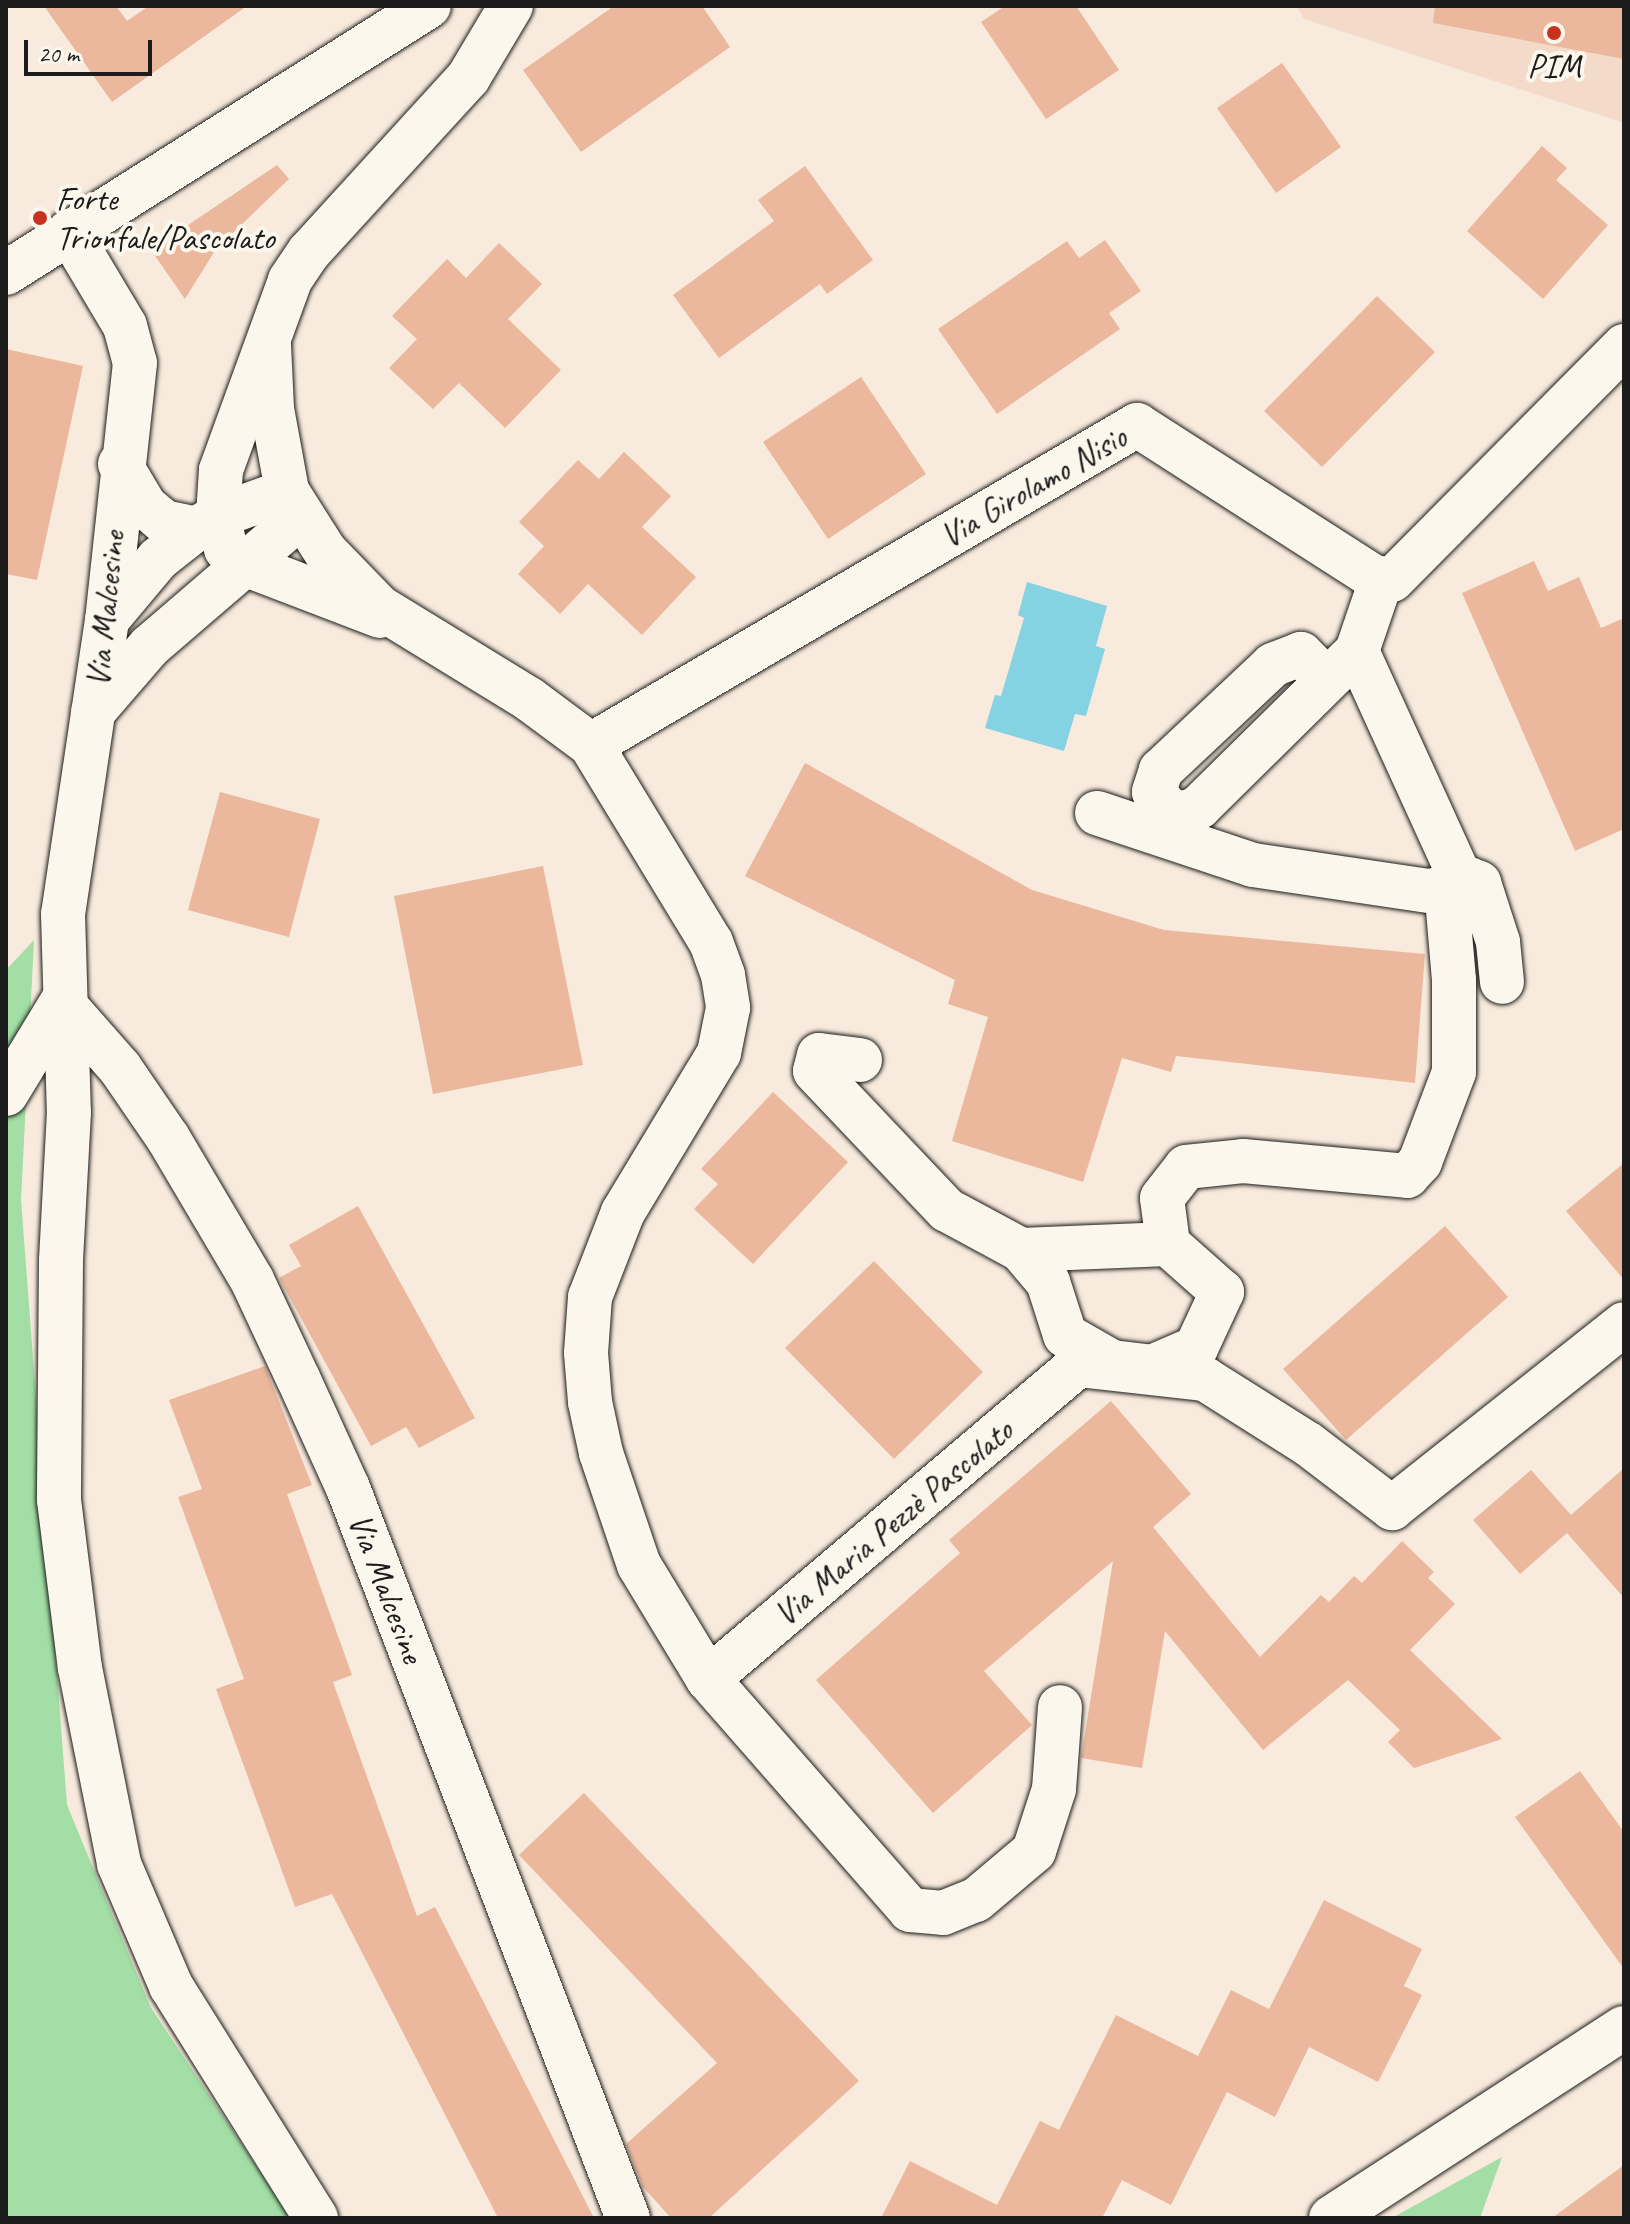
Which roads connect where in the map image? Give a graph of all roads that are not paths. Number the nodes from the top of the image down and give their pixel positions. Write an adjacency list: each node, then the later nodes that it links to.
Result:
1 (429, 6): 3 (street)
2 (511, 6): 5 (street)
3 (69, 232): 4 (street); 7 (street, Via Malcesine)
4 (6, 273)
5 (269, 345): 8 (street); 9 (street)
6 (1624, 346): 11 (street)
7 (120, 464): 9 (street); 12 (street, Via Malcesine)
8 (294, 504): 9 (street); 10 (street); 13 (street)
9 (207, 523): 10 (street); 12 (street)
10 (247, 565): 13 (street); 14 (street)
11 (1381, 581): 15 (street, Via Girolamo Nisio); 17 (street)
12 (107, 620): 14 (street, Via Malcesine)
13 (410, 627): 15 (street)
14 (93, 712): 19 (street, Via Malcesine)
15 (591, 745): 25 (street)
16 (1097, 813): 17 (street)
17 (1453, 881): 18 (street); 22 (street)
18 (1502, 982)
19 (62, 1002): 21 (street); 28 (street, Via Malcesine); 29 (street, Via Malcesine)
20 (860, 1060): 23 (street)
21 (6, 1094)
22 (1168, 1244): 23 (street); 23 (street)
23 (1021, 1250)
24 (1624, 1324): 25 (street, Via Maria Pezzè Pascolato)
25 (708, 1679): 26 (street)
26 (1060, 1707)
27 (1624, 2028): 30 (street)
28 (316, 2218)
29 (628, 2218)
30 (1331, 2218)

